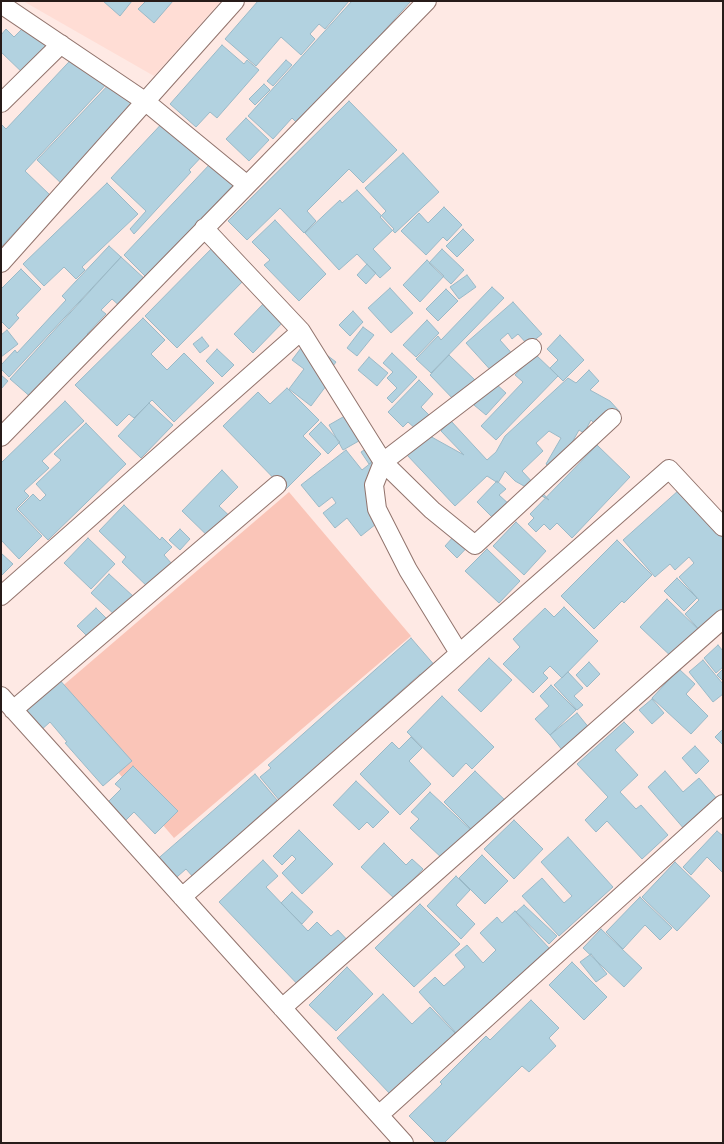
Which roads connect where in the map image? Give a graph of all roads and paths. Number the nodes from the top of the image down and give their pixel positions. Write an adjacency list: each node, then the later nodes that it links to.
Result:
1 (235, 1): 5 (street)
2 (427, 1): 7 (street)
3 (1, 4): 4 (street)
4 (61, 44): 5 (street); 6 (street)
5 (146, 102): 7 (street); 9 (street)
6 (1, 103)
7 (247, 185): 8 (street)
8 (204, 228): 10 (street); 13 (street)
9 (1, 263)
10 (301, 331): 14 (street); 17 (street)
11 (532, 348): 14 (street)
12 (612, 418): 14 (street)
13 (1, 437)
14 (383, 462): 19 (street)
15 (277, 485): 21 (street)
16 (723, 527): 19 (street)
17 (1, 596)
18 (723, 619): 24 (street)
19 (459, 653): 23 (street)
20 (1, 696): 21 (street)
21 (14, 710): 23 (street)
22 (723, 804): 25 (street)
23 (182, 897): 24 (street)
24 (282, 1008): 25 (street)
25 (379, 1115): 26 (street)
26 (404, 1143)

